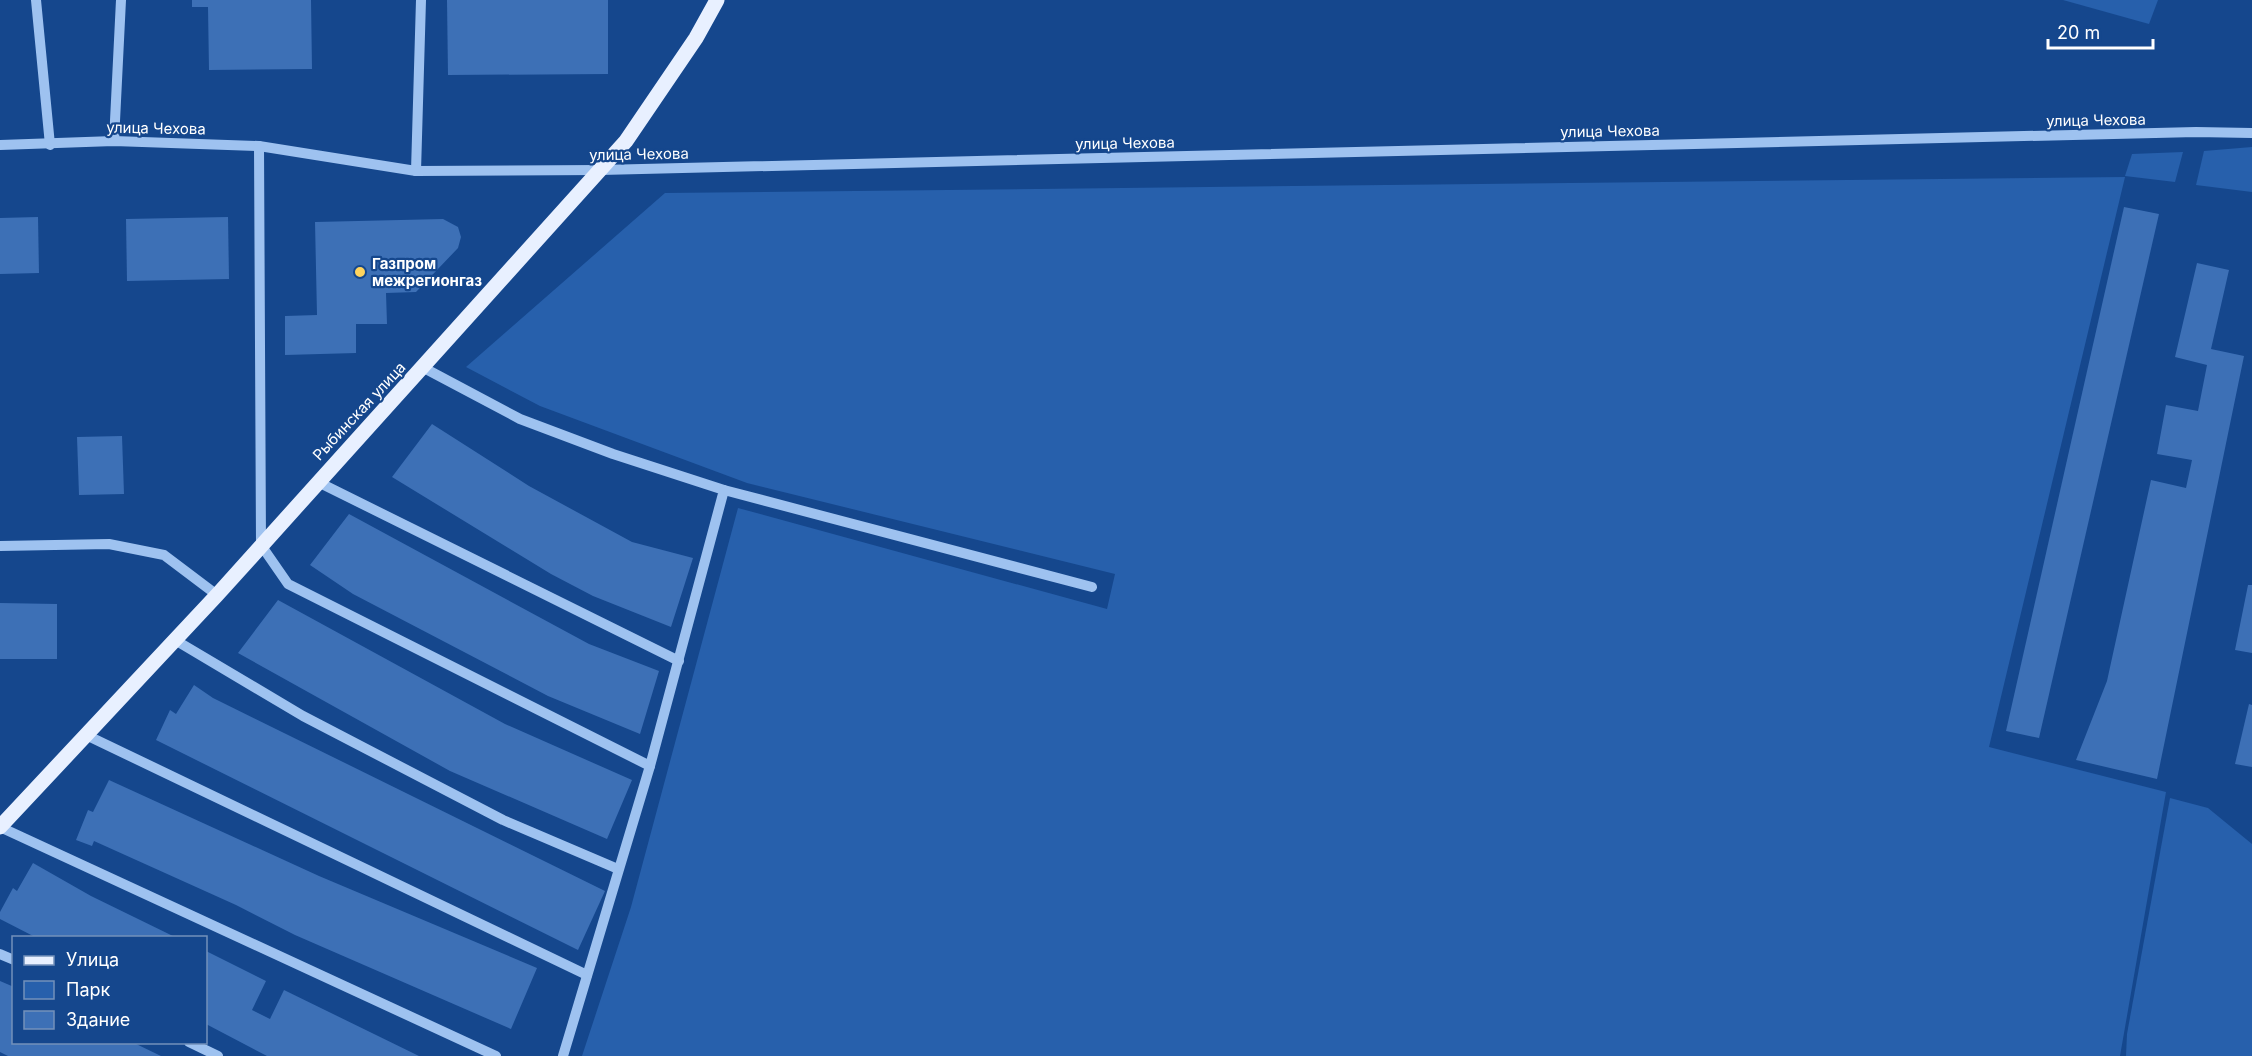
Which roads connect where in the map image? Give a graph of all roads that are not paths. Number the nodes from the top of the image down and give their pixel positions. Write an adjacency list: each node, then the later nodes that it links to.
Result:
1 (36, 0): 8 (street)
2 (121, 0): 6 (street)
3 (420, 0): 11 (street)
4 (717, 0): 10 (main road, Рыбинская улица)
5 (2252, 133): 10 (street, улица Чехова)
6 (114, 141): 8 (street, улица Чехова); 9 (street, улица Чехова)
7 (0, 145): 8 (street, улица Чехова)
8 (50, 145)
9 (259, 146): 11 (street, улица Чехова); 15 (street)
10 (601, 170): 11 (street, улица Чехова); 12 (main road, Рыбинская улица)
11 (416, 171)
12 (424, 368): 13 (main road, Рыбинская улица); 14 (street)
13 (318, 482): 15 (main road, Рыбинская улица); 20 (street)
14 (724, 490): 17 (street); 20 (street)
15 (261, 545): 18 (main road, Рыбинская улица); 22 (street)
16 (0, 546): 18 (street)
17 (1092, 587)
18 (217, 595): 19 (main road, Рыбинская улица)
19 (176, 640): 21 (main road, Рыбинская улица); 24 (street)
20 (680, 661): 22 (street)
21 (86, 735): 23 (main road, Рыбинская улица); 25 (street)
22 (650, 766): 24 (street)
23 (0, 827): 28 (street)
24 (618, 869): 25 (street)
25 (587, 975): 29 (street)
26 (193, 1044): 27 (street)
27 (218, 1056)
28 (496, 1056)
29 (563, 1056)

